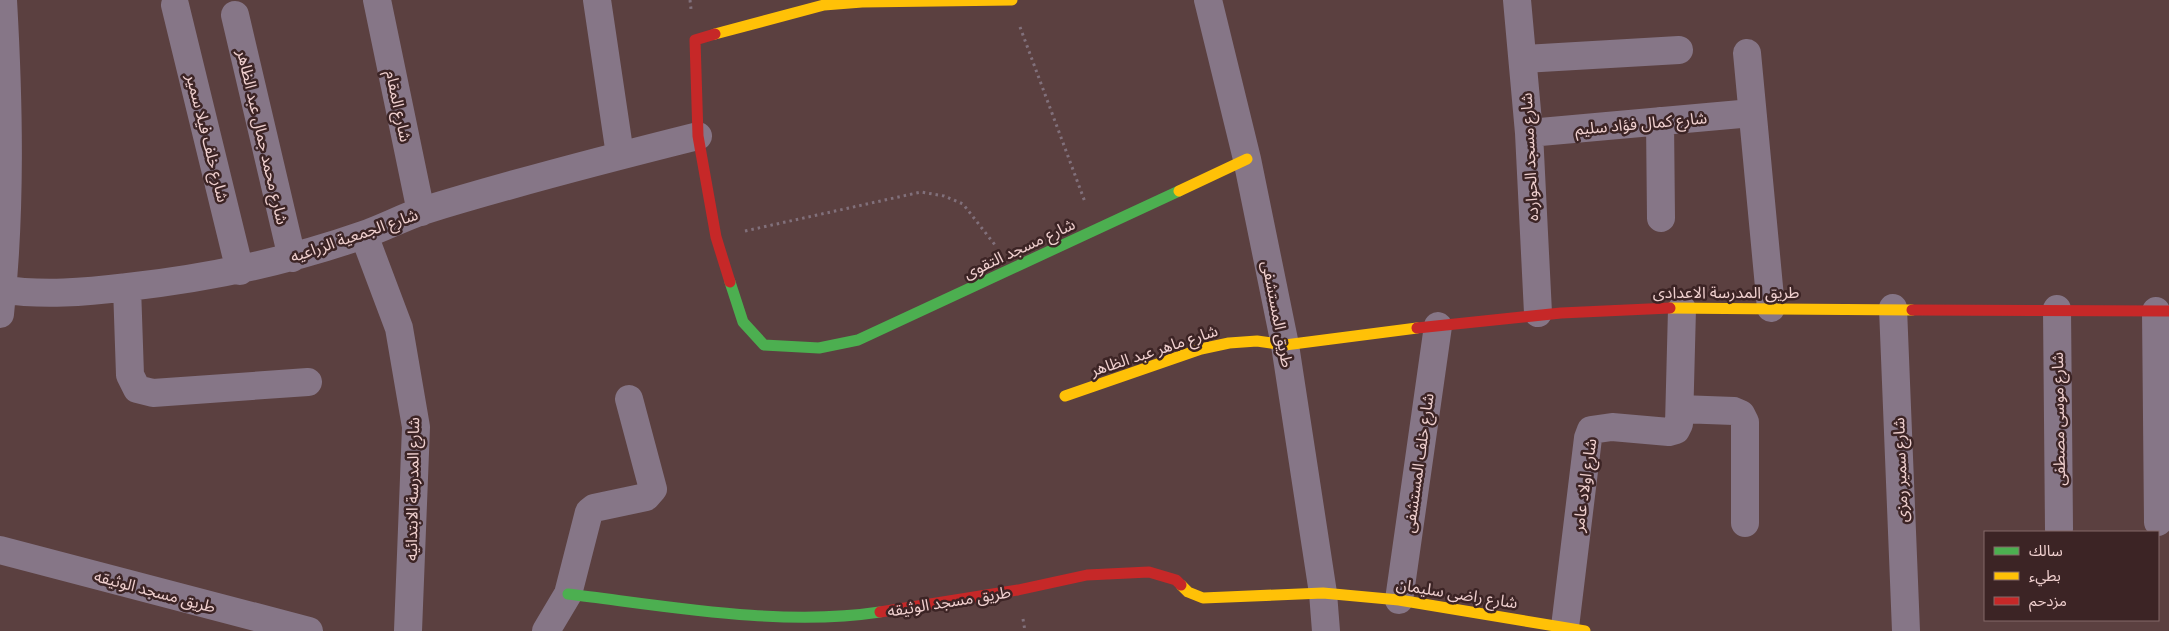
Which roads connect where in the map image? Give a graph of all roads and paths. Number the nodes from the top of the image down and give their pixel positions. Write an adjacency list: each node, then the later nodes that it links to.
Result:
1 (3, 0): 27 (street)
2 (377, 0): 18 (street, شارع المقام)
3 (597, 0): 16 (street)
4 (1011, 0): 15 (street, شارع مسجد التقوى); 20 (path)
5 (1208, 0): 17 (street, طريق المستشفى)
6 (1517, 0): 11 (street, شارع مسجد الحوارده)
7 (176, 5): 25 (street, شارع خلف فيلا سمير)
8 (235, 16): 23 (street, شارع محمد جمال عبد الظاهر)
9 (1679, 50): 11 (street)
10 (1747, 53): 12 (street)
11 (1523, 59): 14 (street, شارع مسجد الحوارده)
12 (1752, 114): 13 (street, شارع كمال فؤاد سليم); 28 (street)
13 (1660, 122): 14 (street, شارع كمال فؤاد سليم); 19 (street)
14 (1529, 133): 33 (street, شارع مسجد الحوارده)
15 (698, 136): 16 (street, شارع الجمعية الزراعيه); 22 (street, شارع مسجد التقوى)
16 (620, 155): 18 (street, شارع الجمعية الزراعيه)
17 (1247, 158): 20 (street, شارع مسجد التقوى); 35 (street, طريق المستشفى)
18 (420, 212): 21 (street, شارع الجمعية الزراعيه)
19 (1661, 218)
20 (1095, 231): 24 (street, شارع مسجد التقوى)
21 (364, 235): 23 (street, شارع الجمعية الزراعيه); 50 (street, شارع المدرسة الابتدائيه)
22 (716, 237): 24 (path); 24 (street, شارع مسجد التقوى)
23 (292, 258): 25 (street, شارع الجمعية الزراعيه)
24 (1013, 269)
25 (240, 271): 26 (street, شارع الجمعية الزراعيه)
26 (127, 287): 27 (street, شارع الجمعية الزراعيه); 36 (street)
27 (1, 297)
28 (1771, 308): 29 (street, طريق المدرسة الاعدادى); 30 (street, طريق المدرسة الاعدادى)
29 (1893, 308): 31 (street, طريق المدرسة الاعدادى); 53 (street, شارع سمير رمزى)
30 (1682, 309): 33 (street, طريق المدرسة الاعدادى); 39 (street, شارع اولاد عامر)
31 (2057, 309): 32 (street, طريق المدرسة الاعدادى); 42 (street, شارع موسى مصطفى)
32 (2163, 311): 40 (street)
33 (1538, 313): 34 (street, طريق المدرسة الاعدادى)
34 (1438, 326): 35 (street, طريق المدرسة الاعدادى); 46 (street, شارع خلف المستشفى)
35 (1285, 345): 37 (street, شارع ماهر عبد الظاهر); 44 (street, طريق المستشفى)
36 (308, 382)
37 (1064, 396)
38 (629, 399): 45 (street)
39 (1680, 409): 41 (street); 48 (street, شارع اولاد عامر)
40 (2158, 522)
41 (1745, 524)
42 (2059, 529)
43 (0, 550): 49 (street, طريق مسجد الوثيقه)
44 (1323, 593): 46 (street, شارع راضى سليمان); 47 (street, طريق مسجد الوثيقه); 52 (street, طريق المستشفى)
45 (568, 594): 47 (street, طريق مسجد الوثيقه); 51 (street)
46 (1399, 600): 48 (street, شارع راضى سليمان)
47 (807, 625)
48 (1575, 629)
49 (309, 631)
50 (408, 631)
51 (546, 631)
52 (1326, 631)
53 (1906, 631)

